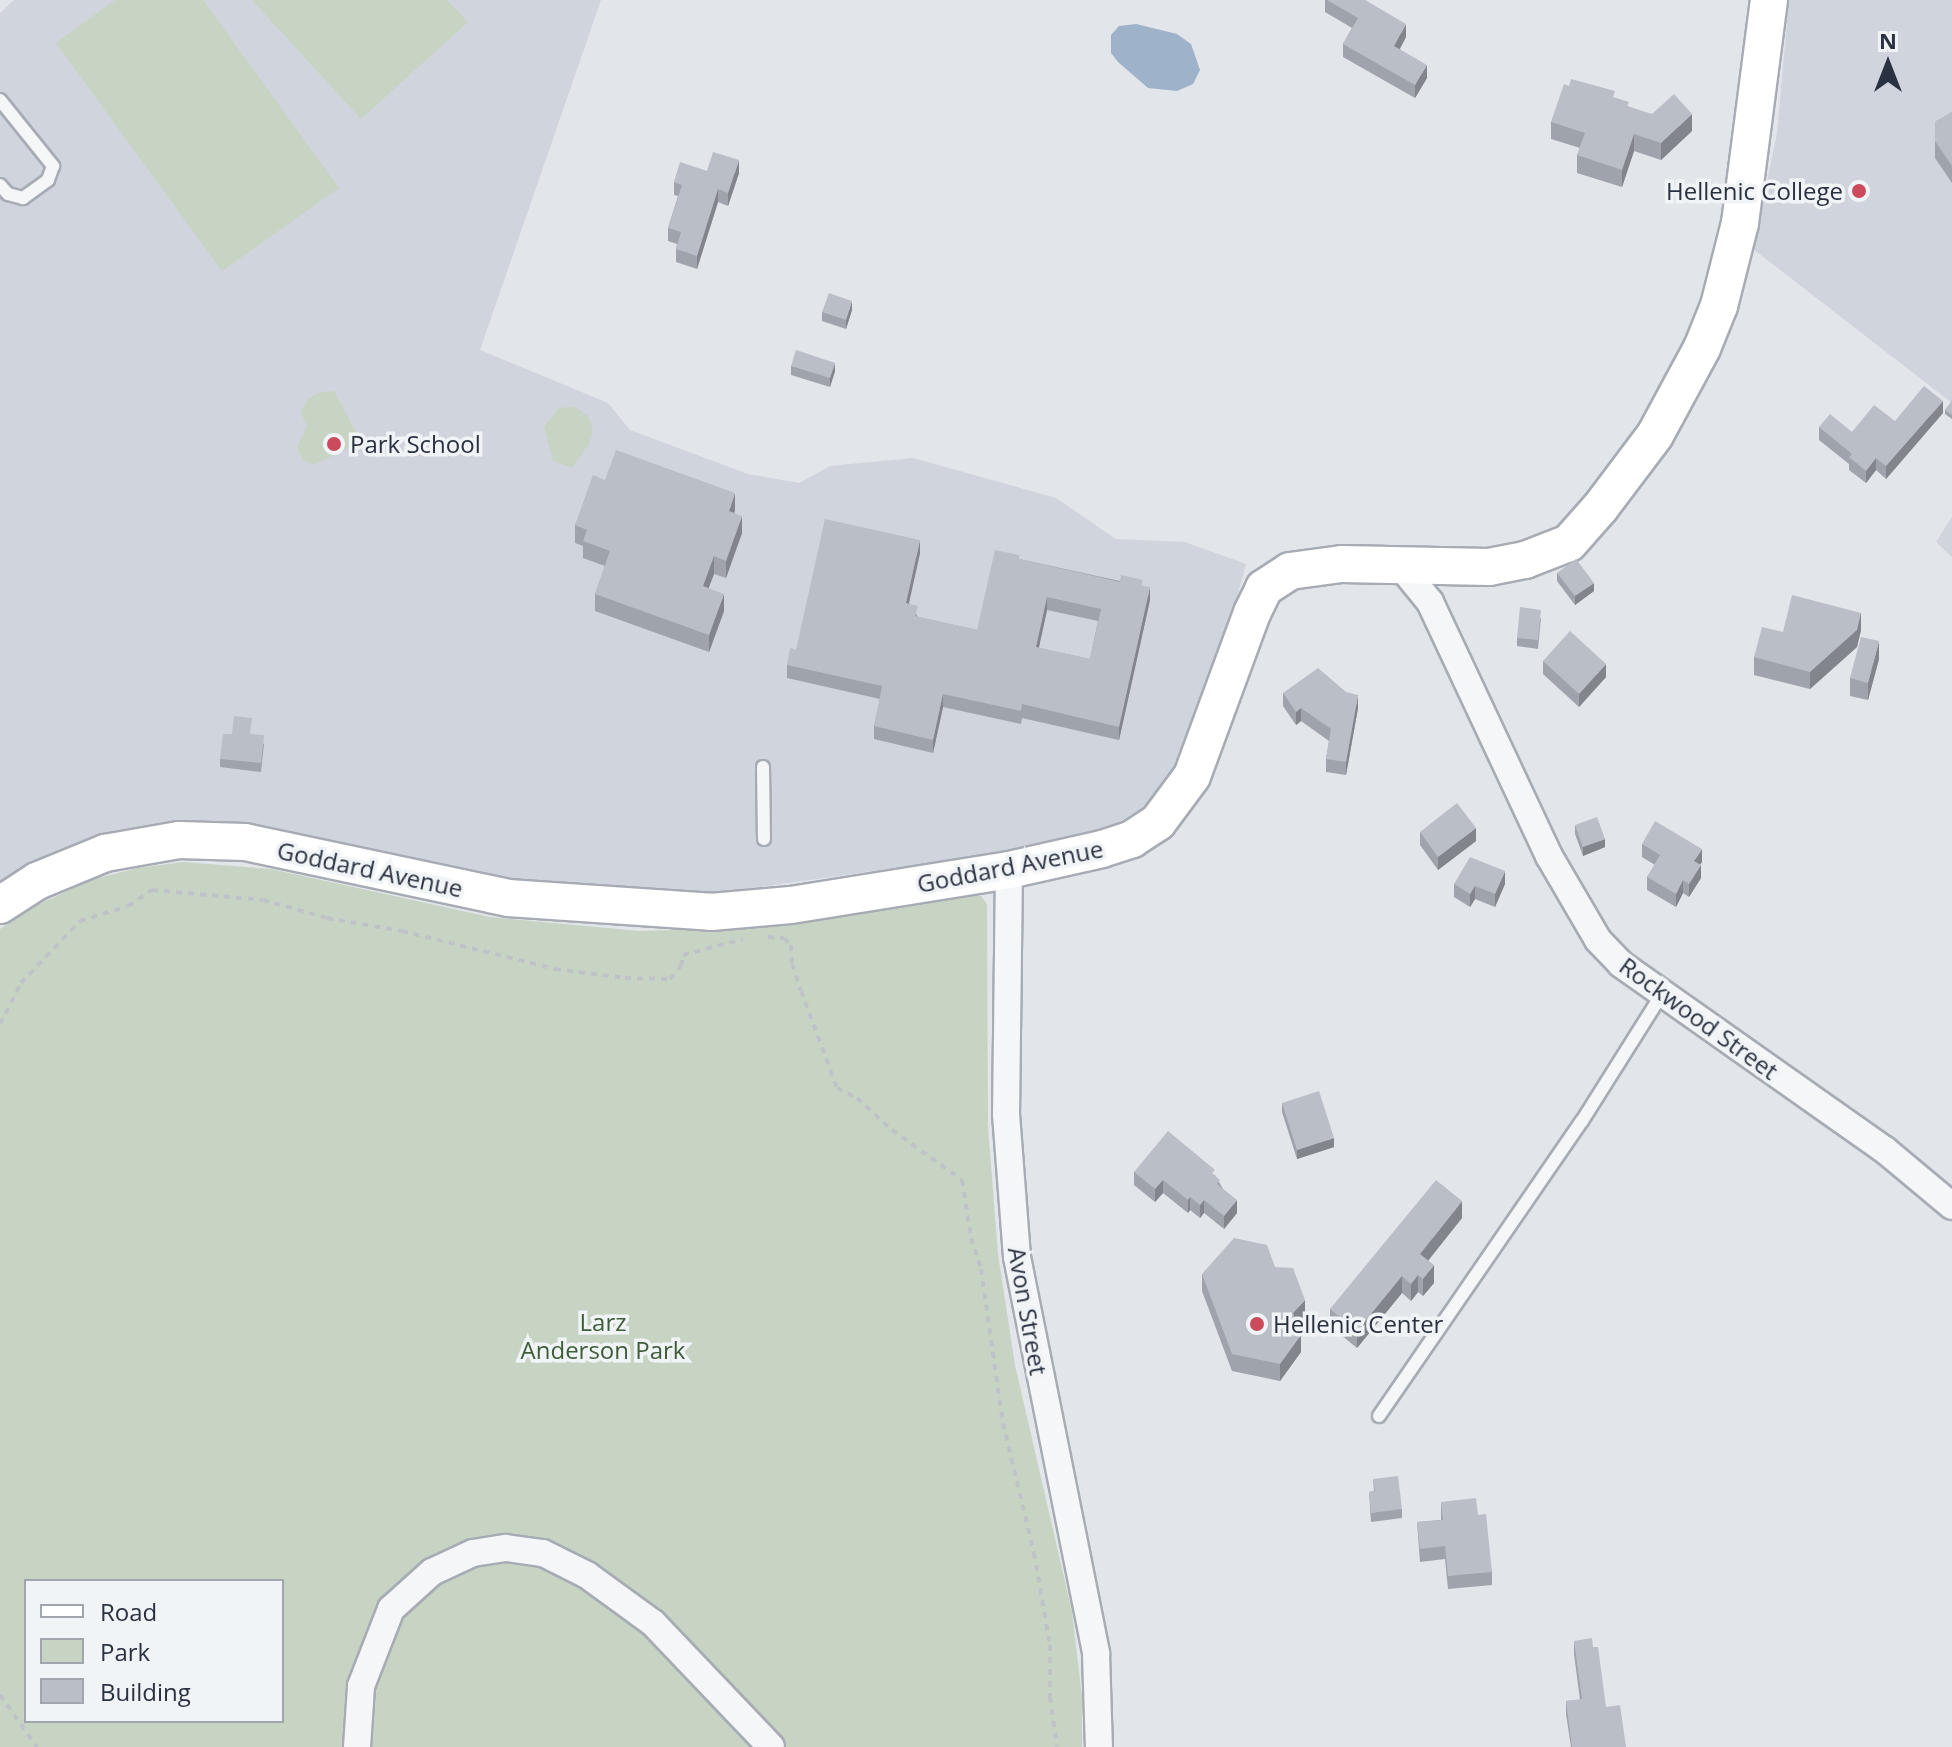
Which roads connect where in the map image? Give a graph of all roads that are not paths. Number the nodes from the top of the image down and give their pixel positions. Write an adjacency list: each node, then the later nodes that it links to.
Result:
1 (1769, 0): 4 (main road, Goddard Avenue)
2 (0, 100): 3 (lane)
3 (0, 185)
4 (1399, 564): 7 (main road, Goddard Avenue); 9 (street, Rockwood Street)
5 (763, 767): 6 (lane)
6 (764, 839)
7 (1009, 870): 8 (main road, Goddard Avenue); 14 (street, Avon Street)
8 (0, 905)
9 (1662, 994): 10 (street, Rockwood Street); 11 (lane)
10 (1952, 1206)
11 (1379, 1416)
12 (357, 1747): 13 (street)
13 (771, 1747)
14 (1099, 1747)

